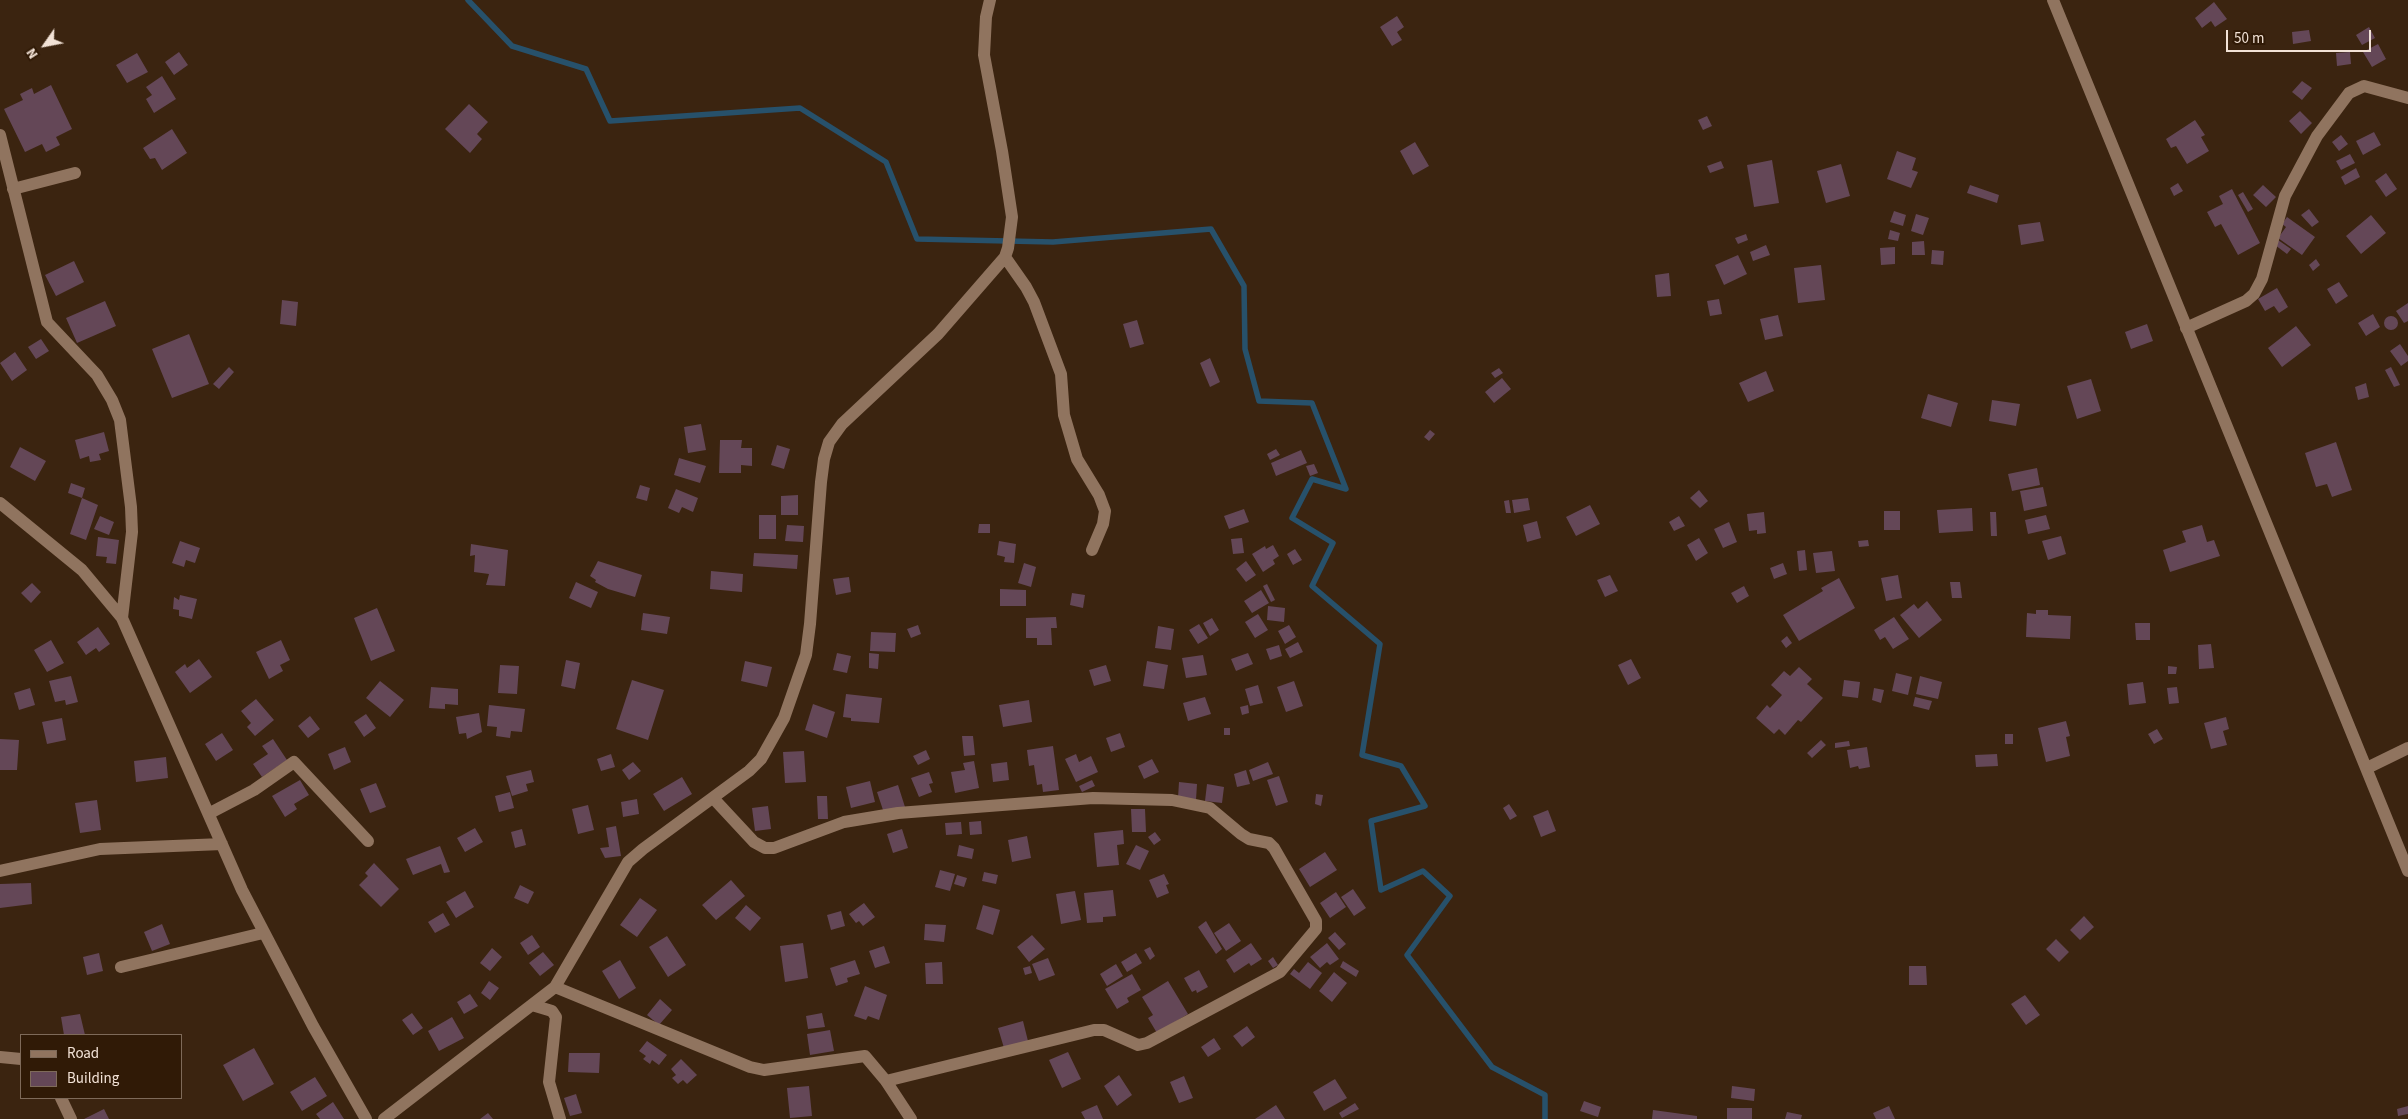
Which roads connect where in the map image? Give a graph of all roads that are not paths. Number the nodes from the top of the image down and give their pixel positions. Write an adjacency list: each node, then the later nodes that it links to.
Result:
1 (990, 0): 7 (street)
2 (2053, 0): 8 (street)
3 (2408, 98): 8 (street)
4 (0, 135): 6 (street)
5 (76, 173): 6 (street)
6 (13, 189): 11 (street)
7 (1005, 257): 10 (street); 14 (street)
8 (2186, 328): 13 (street)
9 (0, 502): 11 (street)
10 (1092, 550)
11 (122, 618): 15 (street)
12 (2408, 748): 13 (street)
13 (2367, 768): 18 (street)
14 (714, 799): 22 (street); 26 (street)
15 (210, 813): 16 (street); 17 (street)
16 (368, 841)
17 (222, 844): 19 (street); 20 (street)
18 (2408, 871)
19 (0, 872)
20 (263, 933): 21 (street); 29 (street)
21 (121, 967)
22 (555, 987): 23 (street); 26 (street)
23 (532, 1005): 30 (street); 31 (street)
24 (0, 1057): 25 (street)
25 (20, 1059)
26 (886, 1081): 32 (street)
27 (61, 1099): 28 (street)
28 (71, 1119)
29 (366, 1119)
30 (384, 1119)
31 (560, 1119)
32 (911, 1119)

